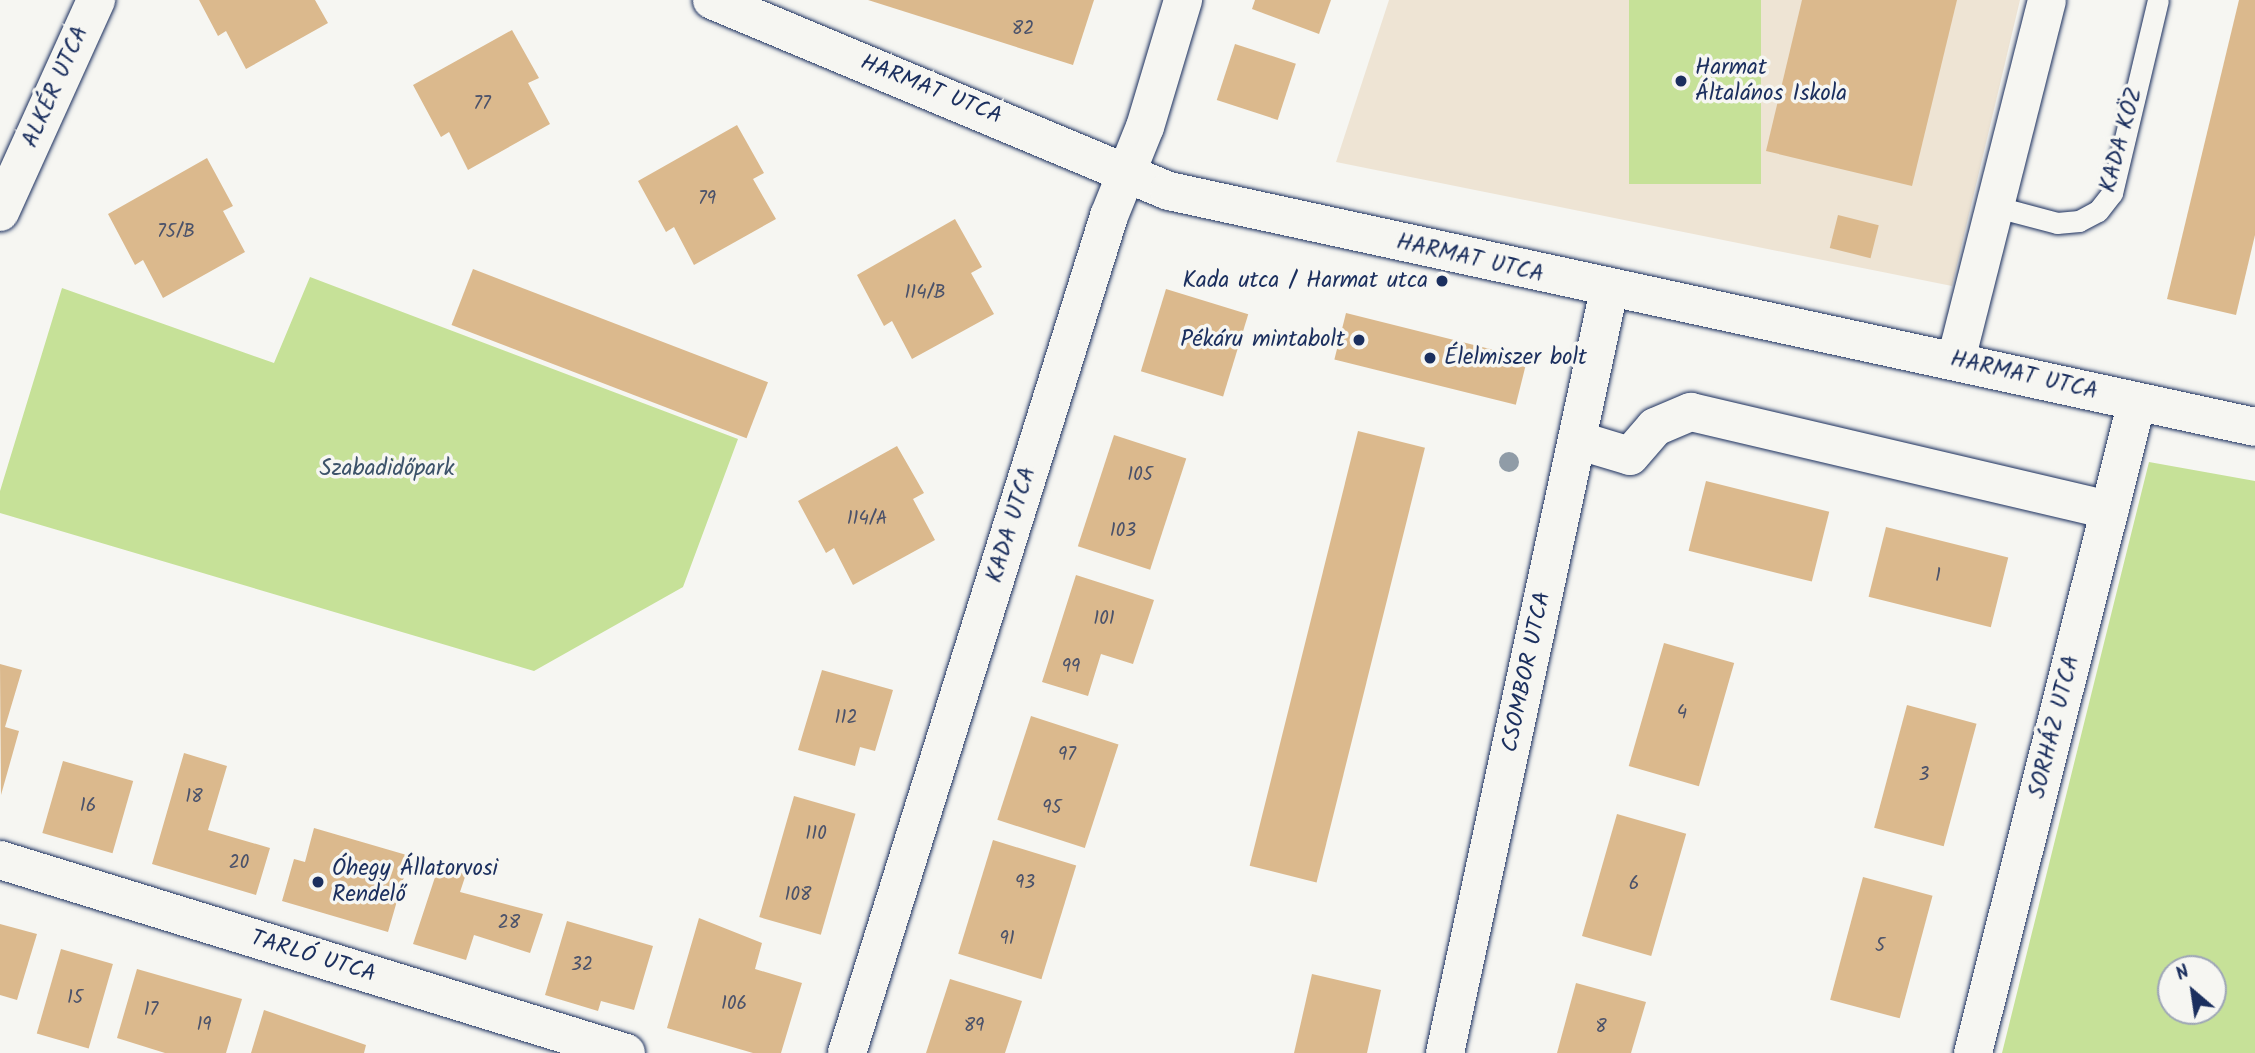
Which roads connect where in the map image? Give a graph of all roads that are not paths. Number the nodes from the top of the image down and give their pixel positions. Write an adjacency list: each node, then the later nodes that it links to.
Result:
1 (96, 0): 8 (street, ALKÉR UTCA)
2 (712, 0): 6 (street, HARMAT UTCA)
3 (1183, 0): 6 (street, KADA UTCA)
4 (2047, 0): 7 (street)
5 (2158, 0): 7 (lane, KADA KÖZ)
6 (1125, 172): 9 (street, HARMAT UTCA); 17 (street, KADA UTCA)
7 (1993, 206): 10 (street)
8 (0, 212)
9 (1609, 290): 10 (street, HARMAT UTCA); 13 (street, CSOMBOR UTCA)
10 (1956, 360): 11 (street, HARMAT UTCA)
11 (2137, 401): 12 (street, HARMAT UTCA); 14 (street, SORHÁZ UTCA)
12 (2255, 427)
13 (1577, 440): 14 (street); 18 (street, CSOMBOR UTCA)
14 (2110, 510): 19 (street, SORHÁZ UTCA)
15 (0, 860): 16 (street, TARLÓ UTCA)
16 (626, 1053)
17 (847, 1053)
18 (1445, 1053)
19 (1973, 1053)

